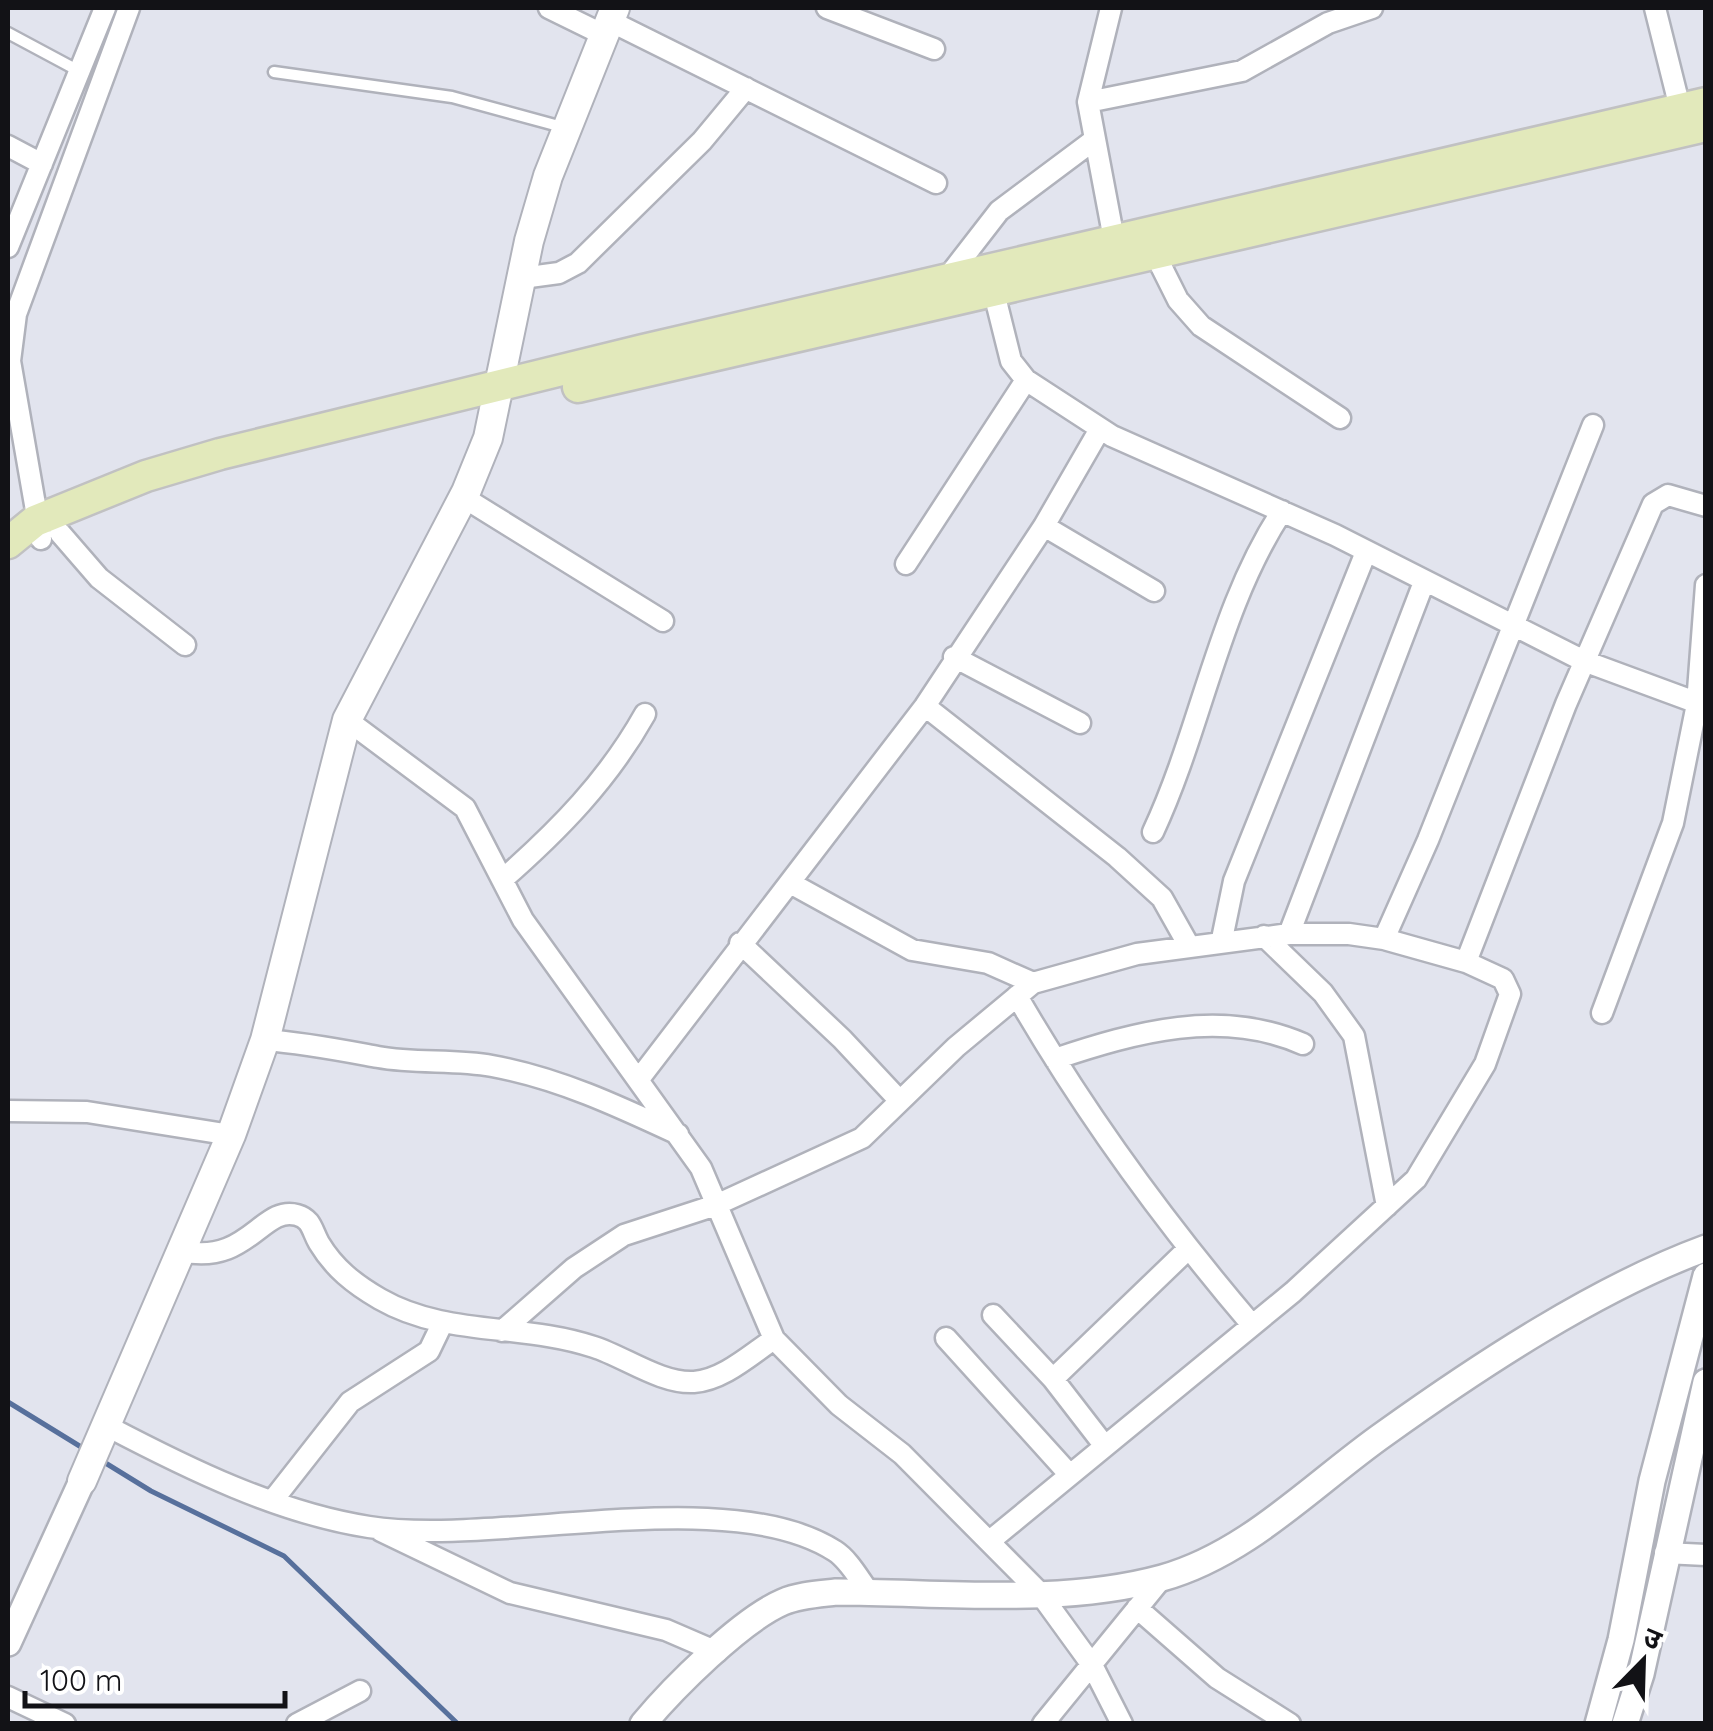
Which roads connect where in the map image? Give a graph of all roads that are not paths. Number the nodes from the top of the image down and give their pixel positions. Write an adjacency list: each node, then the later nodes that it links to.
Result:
1 (104, 8): 12 (street)
2 (129, 8): 39 (street)
3 (550, 8): 9 (street)
4 (828, 8): 11 (street)
5 (1110, 8): 15 (street)
6 (1372, 8): 8 (street)
7 (1655, 8): 16 (street)
8 (1333, 15): 15 (street)
9 (610, 21): 14 (street); 18 (main road)
10 (8, 33): 12 (lane)
11 (934, 48)
12 (79, 71): 21 (street)
13 (274, 72): 18 (lane)
14 (746, 88): 22 (street); 27 (street)
15 (1088, 102): 19 (street)
16 (1693, 105): 23 (main road)
17 (1706, 126): 23 (main road)
18 (566, 128): 27 (main road)
19 (1094, 140): 25 (street); 28 (street)
20 (8, 146): 21 (street)
21 (42, 164): 24 (street)
22 (936, 183)
23 (1336, 199): 25 (main road); 26 (main road)
24 (8, 247)
25 (1117, 252): 26 (main road); 28 (main road); 29 (main road)
26 (1155, 254): 32 (street)
27 (522, 278): 31 (main road)
28 (944, 282): 31 (main road)
29 (994, 293): 30 (street); 31 (main road)
30 (1026, 380): 34 (street); 42 (street)
31 (499, 395): 35 (main road); 39 (main road)
32 (1340, 418)
33 (1593, 425): 47 (street)
34 (1100, 429): 37 (street); 38 (street)
35 (463, 497): 46 (street); 54 (main road)
36 (1706, 506): 50 (street)
37 (1282, 511): 41 (street); 56 (street)
38 (1044, 526): 45 (street); 49 (street)
39 (45, 531): 40 (main road); 48 (street)
40 (8, 543)
41 (1366, 552): 43 (street); 62 (street)
42 (906, 564)
43 (1424, 582): 47 (street); 59 (street)
44 (1706, 584): 51 (street)
45 (1154, 590)
46 (663, 620)
47 (1513, 628): 50 (street); 61 (street)
48 (186, 646)
49 (954, 657): 52 (street); 55 (street)
50 (1584, 661): 51 (street); 65 (street)
51 (1701, 705): 67 (street)
52 (924, 706): 58 (street); 64 (street)
53 (645, 714): 57 (street)
54 (347, 720): 57 (street); 68 (main road)
55 (1080, 723)
56 (1153, 832)
57 (502, 880): 71 (street)
58 (792, 884): 63 (street); 66 (street)
59 (1289, 934): 60 (street); 61 (street)
60 (1264, 936): 62 (street); 77 (street)
61 (1384, 939): 65 (street)
62 (1222, 940): 64 (street)
63 (740, 943): 71 (street); 72 (street)
64 (1189, 946): 66 (street)
65 (1466, 962): 77 (street)
66 (1025, 990): 70 (street); 72 (street)
67 (1602, 1013)
68 (265, 1040): 74 (main road); 75 (street)
69 (1303, 1044): 70 (street)
70 (1056, 1059): 79 (street)
71 (639, 1079): 75 (street)
72 (900, 1100): 76 (street)
73 (8, 1112): 74 (street)
74 (231, 1135): 80 (main road)
75 (682, 1136): 76 (street)
76 (716, 1205): 85 (street); 87 (street)
77 (1387, 1206): 84 (street)
78 (1706, 1248): 99 (street)
79 (1187, 1250): 84 (street); 88 (street)
80 (180, 1251): 83 (street); 90 (main road)
81 (1706, 1276): 114 (street)
82 (992, 1315): 88 (street)
83 (442, 1324): 85 (street); 94 (street)
84 (1252, 1325): 91 (street)
85 (502, 1331): 87 (street)
86 (946, 1338): 92 (street)
87 (774, 1339): 96 (street)
88 (1052, 1379): 91 (street)
89 (1706, 1382): 97 (street)
90 (107, 1426): 93 (main road); 94 (street)
91 (1104, 1445): 92 (street)
92 (1069, 1474): 96 (street)
93 (82, 1481): 103 (street)
94 (273, 1500): 95 (street)
95 (375, 1528): 100 (street); 104 (street)
96 (991, 1540): 101 (street)
97 (1664, 1553): 98 (street); 115 (street)
98 (1706, 1555)
99 (1162, 1578): 101 (street); 102 (street)
100 (869, 1592): 101 (street); 104 (street)
101 (1039, 1592): 105 (street)
102 (1137, 1608): 105 (street); 113 (street)
103 (8, 1643)
104 (717, 1652): 110 (street)
105 (1092, 1664): 111 (street); 112 (street)
106 (360, 1690): 109 (street)
107 (8, 1697): 108 (street)
108 (64, 1724)
109 (298, 1724)
110 (643, 1724)
111 (1043, 1724)
112 (1122, 1724)
113 (1290, 1724)
114 (1598, 1724)
115 (1625, 1724)

